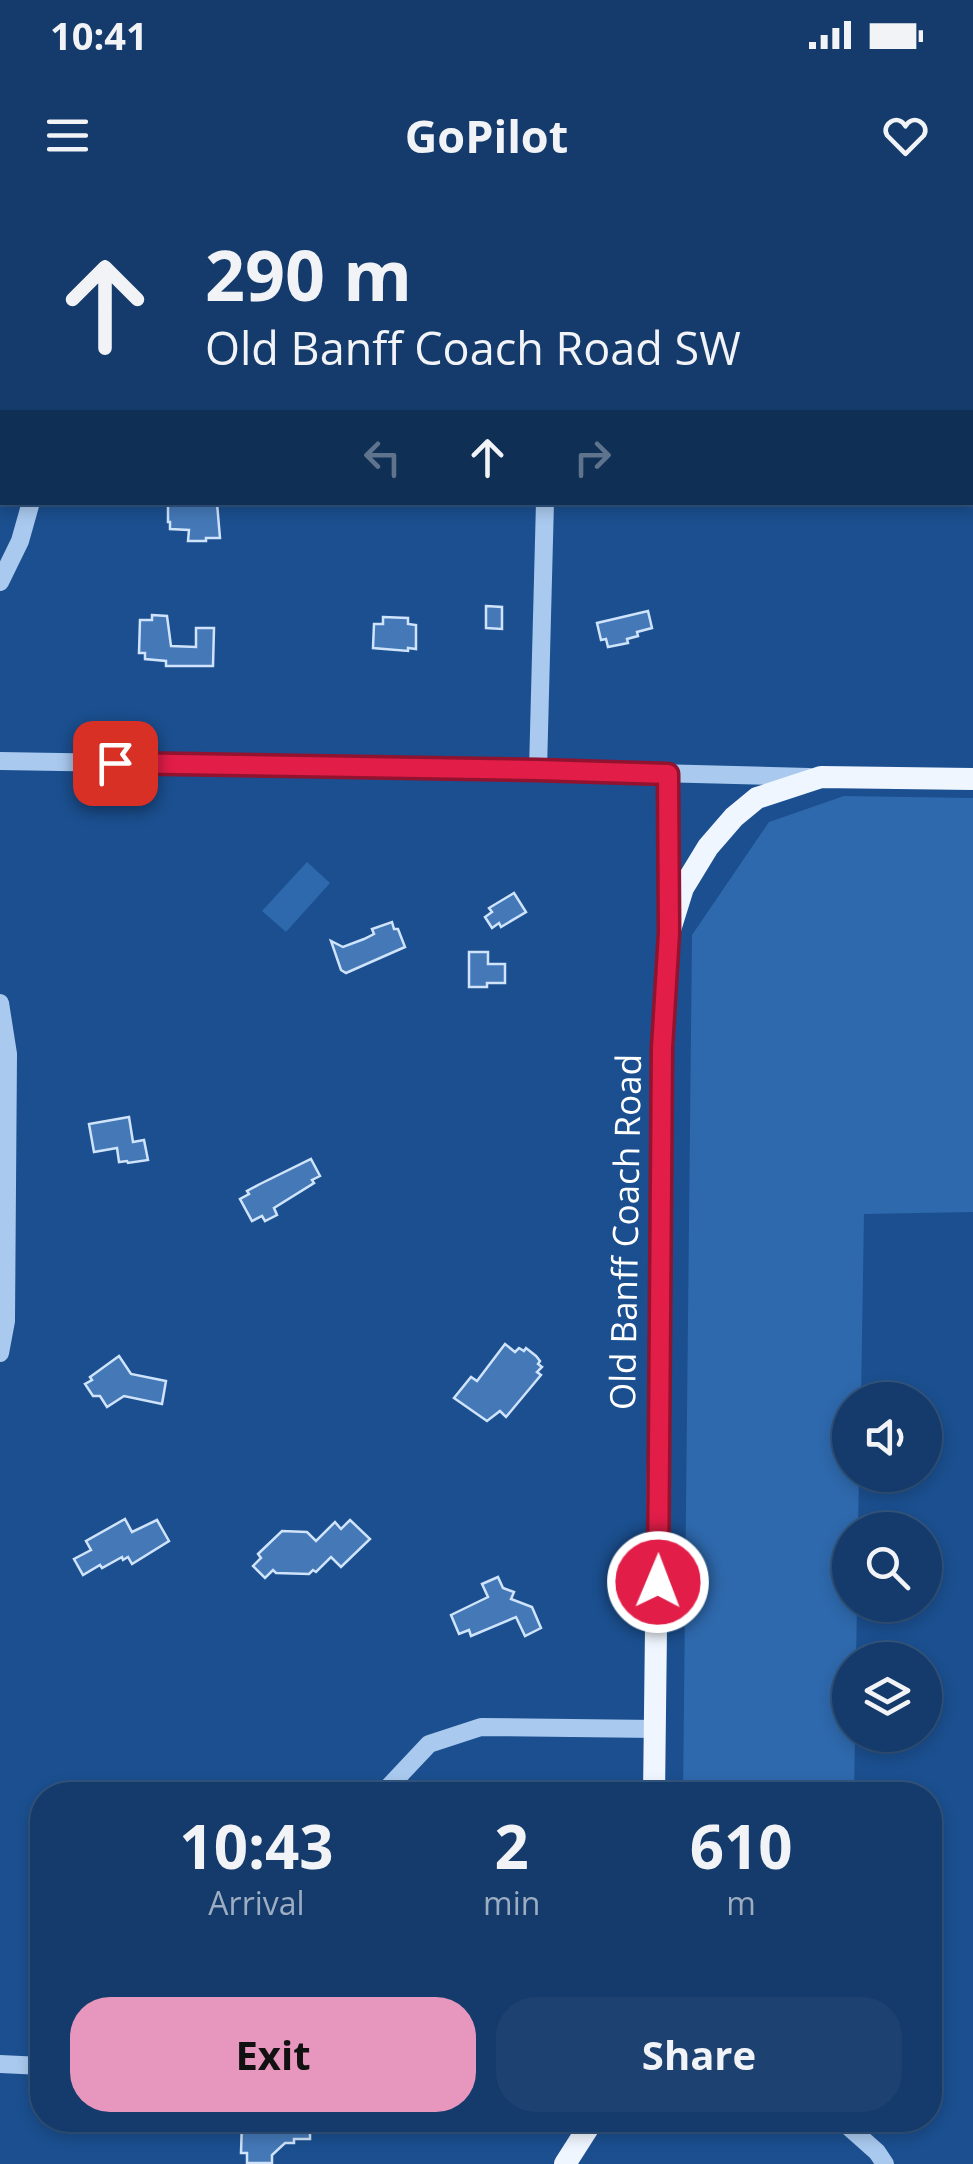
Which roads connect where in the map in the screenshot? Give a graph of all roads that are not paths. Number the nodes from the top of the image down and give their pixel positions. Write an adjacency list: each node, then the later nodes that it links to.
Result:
1 (30, 505): 3 (street)
2 (545, 505): 5 (street)
3 (0, 582)
4 (0, 761): 5 (street)
5 (538, 770): 6 (street)
6 (668, 774): 7 (street); 9 (street)
7 (820, 777): 8 (main road, Old Banff Coach Road); 9 (main road, Old Banff Coach Road)
8 (973, 779)
9 (669, 933): 12 (main road, Old Banff Coach Road)
10 (0, 1003): 11 (street)
11 (0, 1353)
12 (656, 1729): 13 (street); 14 (main road, Old Banff Coach Road)
13 (393, 1782)
14 (654, 1782)
15 (0, 2064): 16 (street)
16 (30, 2065)
17 (585, 2132): 19 (main road)
18 (854, 2132): 20 (street)
19 (565, 2164)
20 (885, 2164)

